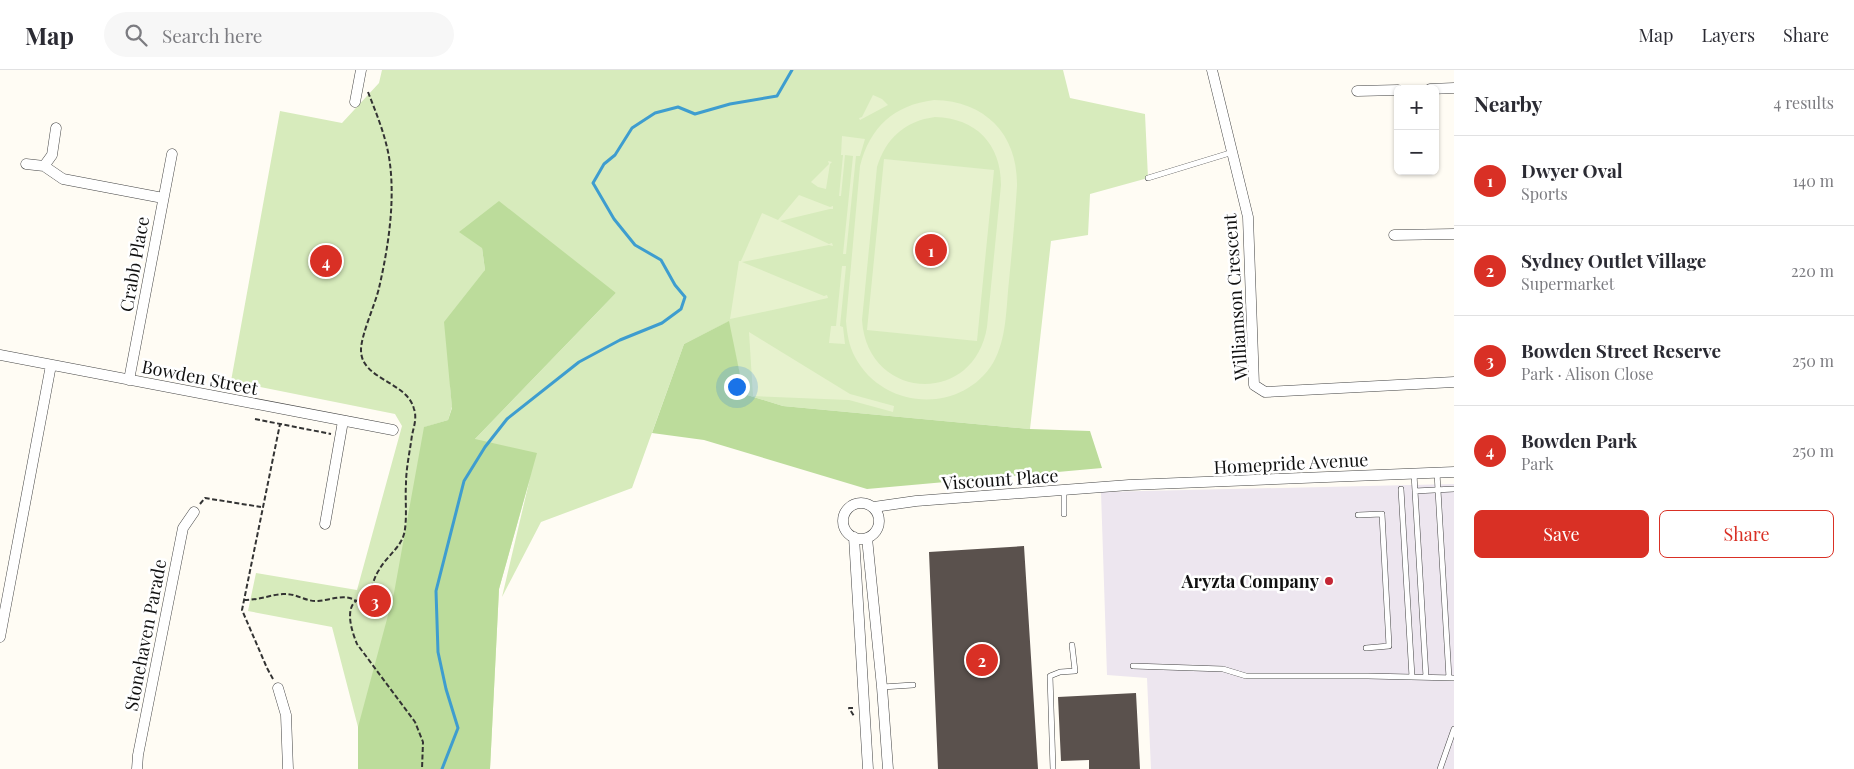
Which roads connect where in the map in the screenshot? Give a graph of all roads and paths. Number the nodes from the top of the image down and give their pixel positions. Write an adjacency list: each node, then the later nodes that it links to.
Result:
1 (361, 70): 8 (street)
2 (1212, 70): 10 (street, Williamson Crescent)
3 (367, 87): 45 (path)
4 (1454, 88): 5 (street)
5 (1439, 89)
6 (1394, 90): 7 (street)
7 (1357, 91)
8 (355, 102)
9 (56, 128): 13 (street)
10 (1233, 152): 14 (lane); 21 (street, Williamson Crescent)
11 (172, 154): 15 (street, Crabb Place)
12 (26, 164): 13 (street)
13 (44, 166): 15 (street)
14 (1148, 178)
15 (163, 198): 20 (street, Crabb Place)
16 (1454, 234): 17 (street)
17 (1394, 235)
18 (0, 356): 19 (street, Bowden Street)
19 (51, 365): 20 (street, Bowden Street); 46 (street)
20 (129, 380): 23 (street, Bowden Street)
21 (1454, 382)
22 (255, 419): 24 (path)
23 (343, 421): 25 (street, Bowden Street); 26 (street)
24 (280, 424): 26 (path); 37 (path)
25 (393, 430)
26 (340, 436): 41 (street)
27 (1454, 472): 28 (street, Homepride Avenue)
28 (1437, 473): 29 (street, Homepride Avenue); 32 (lane)
29 (1414, 474): 30 (street, Homepride Avenue); 35 (lane)
30 (1129, 485): 34 (street, Viscount Place)
31 (1401, 489): 50 (lane)
32 (1437, 490): 33 (lane); 35 (lane); 52 (lane)
33 (1454, 490)
34 (1064, 491): 36 (street, Viscount Place); 39 (lane)
35 (1415, 491): 51 (lane)
36 (874, 507): 42 (street); 43 (street)
37 (263, 508): 38 (path); 44 (path)
38 (194, 512): 57 (street, Stonehaven Parade)
39 (1064, 514)
40 (1358, 516): 48 (lane)
41 (325, 524)
42 (854, 537): 43 (street); 60 (street)
43 (867, 538): 54 (street)
44 (244, 600): 45 (path); 55 (path)
45 (356, 601): 59 (path)
46 (0, 637)
47 (1072, 644): 62 (lane)
48 (1366, 648)
49 (1133, 666): 50 (lane)
50 (1412, 677): 51 (lane)
51 (1426, 677): 52 (lane)
52 (1451, 678)
53 (913, 685): 54 (lane)
54 (882, 687): 61 (street)
55 (278, 688): 58 (street)
56 (1454, 729): 63 (lane)
57 (137, 769)
58 (288, 769)
59 (422, 769)
60 (868, 769)
61 (888, 769)
62 (1053, 769)
63 (1440, 769)

